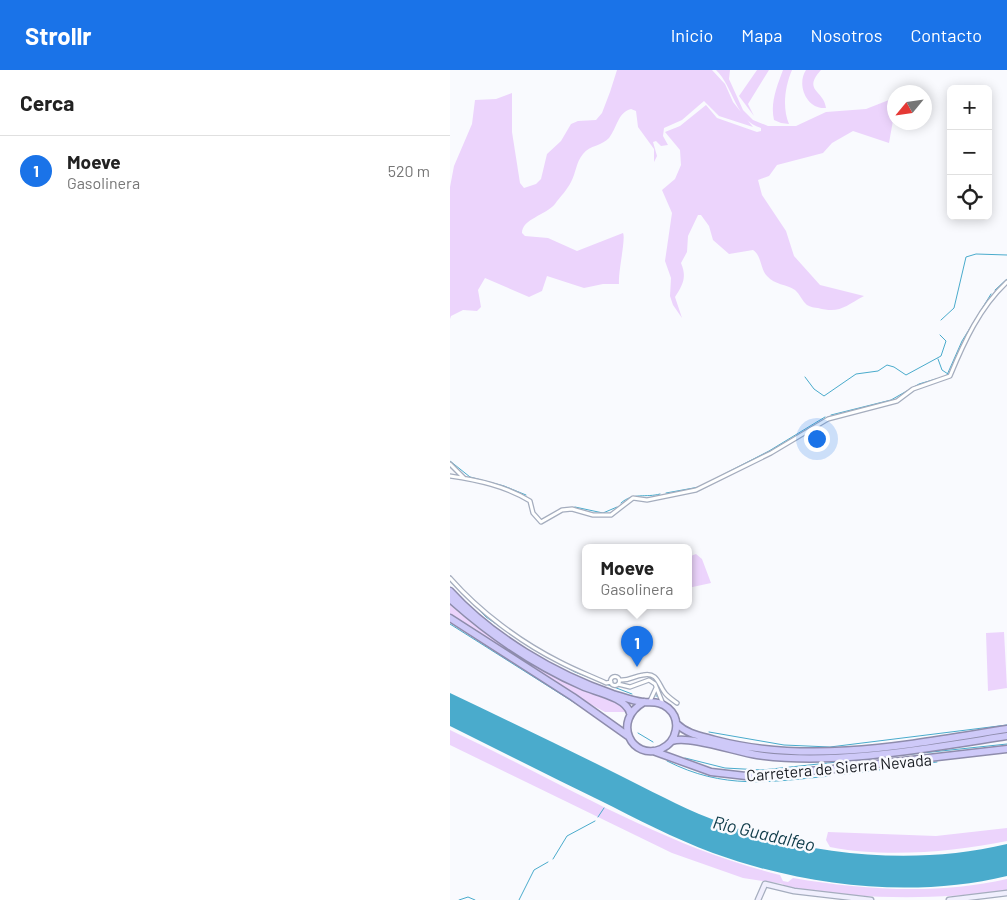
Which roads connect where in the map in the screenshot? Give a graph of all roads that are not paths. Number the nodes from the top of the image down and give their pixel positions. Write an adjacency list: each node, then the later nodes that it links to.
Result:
1 (1007, 282): 4 (street)
2 (450, 464): 4 (street)
3 (450, 476): 4 (street)
4 (464, 478)
5 (450, 578): 9 (street)
6 (450, 591): 12 (highway)
7 (450, 600): 16 (highway)
8 (450, 618): 15 (highway)
9 (611, 682): 10 (street); 10 (street)
10 (619, 682): 11 (street); 14 (street)
11 (656, 687): 12 (street); 13 (street)
12 (647, 702): 13 (highway); 16 (highway)
13 (662, 704): 17 (highway)
14 (676, 704)
15 (601, 715): 16 (highway); 19 (highway)
16 (629, 717): 19 (highway)
17 (677, 724): 18 (highway); 21 (highway)
18 (1007, 730)
19 (628, 736): 23 (highway)
20 (1007, 736): 21 (highway)
21 (669, 743): 23 (highway); 24 (highway)
22 (1007, 749): 24 (highway, Carretera de Sierra Nevada)
23 (652, 751): 24 (highway, Carretera de Sierra Nevada)
24 (674, 759)
25 (1007, 893): 28 (street)
26 (758, 900): 27 (street)
27 (871, 900)
28 (948, 900)

